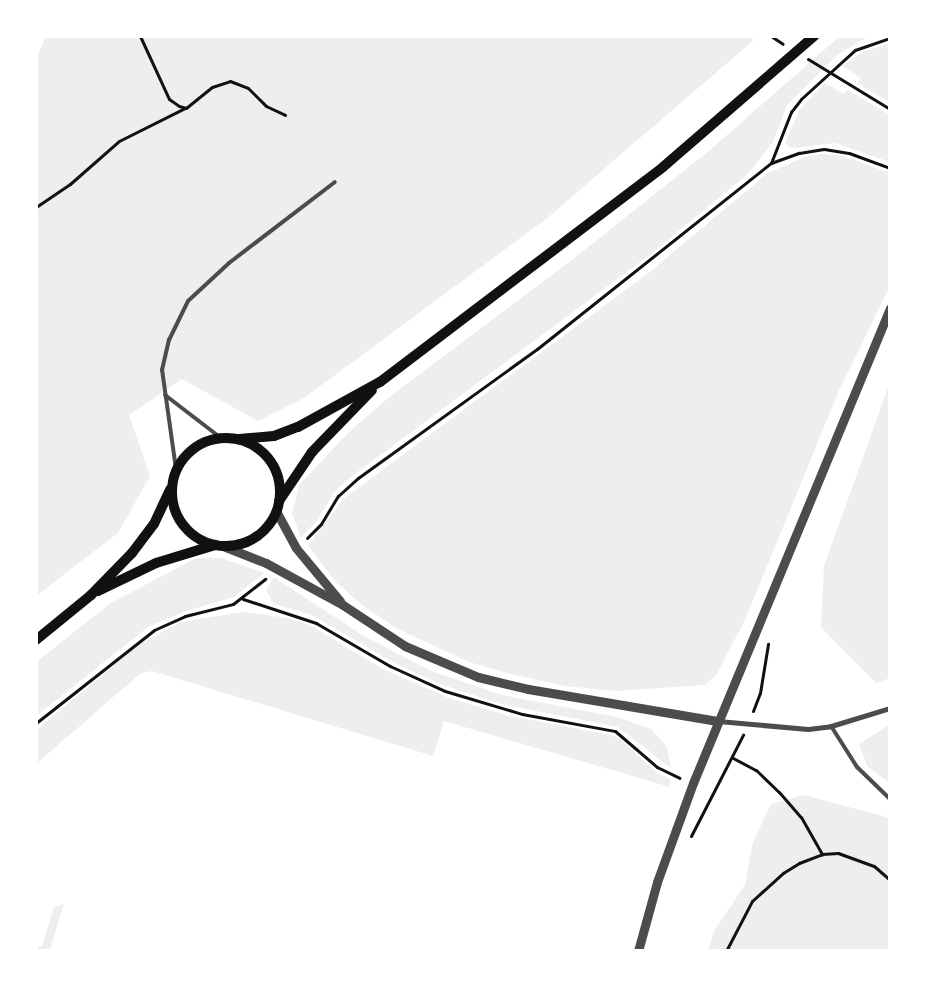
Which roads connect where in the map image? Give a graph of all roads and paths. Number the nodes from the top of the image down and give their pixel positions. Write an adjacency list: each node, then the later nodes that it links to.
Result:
1 (140, 36): 7 (path)
2 (771, 36): 5 (path)
3 (814, 36): 15 (main road)
4 (890, 38): 10 (path)
5 (787, 46)
6 (804, 56): 8 (path)
7 (186, 108): 9 (path); 13 (path)
8 (890, 109)
9 (285, 115)
10 (771, 163): 11 (path); 23 (path)
11 (890, 168)
12 (335, 182): 16 (lane)
13 (36, 207)
14 (890, 308): 30 (street)
15 (380, 382): 18 (main road); 21 (main road)
16 (165, 395): 17 (lane); 19 (lane)
17 (221, 438): 18 (main road); 19 (main road)
18 (239, 439): 21 (main road)
19 (176, 468): 20 (main road)
20 (172, 486): 22 (main road); 25 (main road)
21 (278, 506): 22 (main road); 23 (street)
22 (219, 546): 24 (street); 25 (main road)
23 (296, 548): 26 (street)
24 (275, 568): 26 (street); 31 (path)
25 (91, 595): 28 (main road)
26 (343, 605): 30 (street)
27 (770, 637): 32 (path)
28 (36, 640)
29 (890, 708): 33 (street)
30 (718, 721): 32 (street); 39 (street)
31 (36, 723)
32 (747, 725): 33 (street); 34 (path)
33 (831, 726): 35 (lane)
34 (734, 758): 36 (path); 37 (path)
35 (890, 799)
36 (690, 839)
37 (822, 854): 38 (path); 40 (path)
38 (890, 880)
39 (638, 951)
40 (726, 951)

